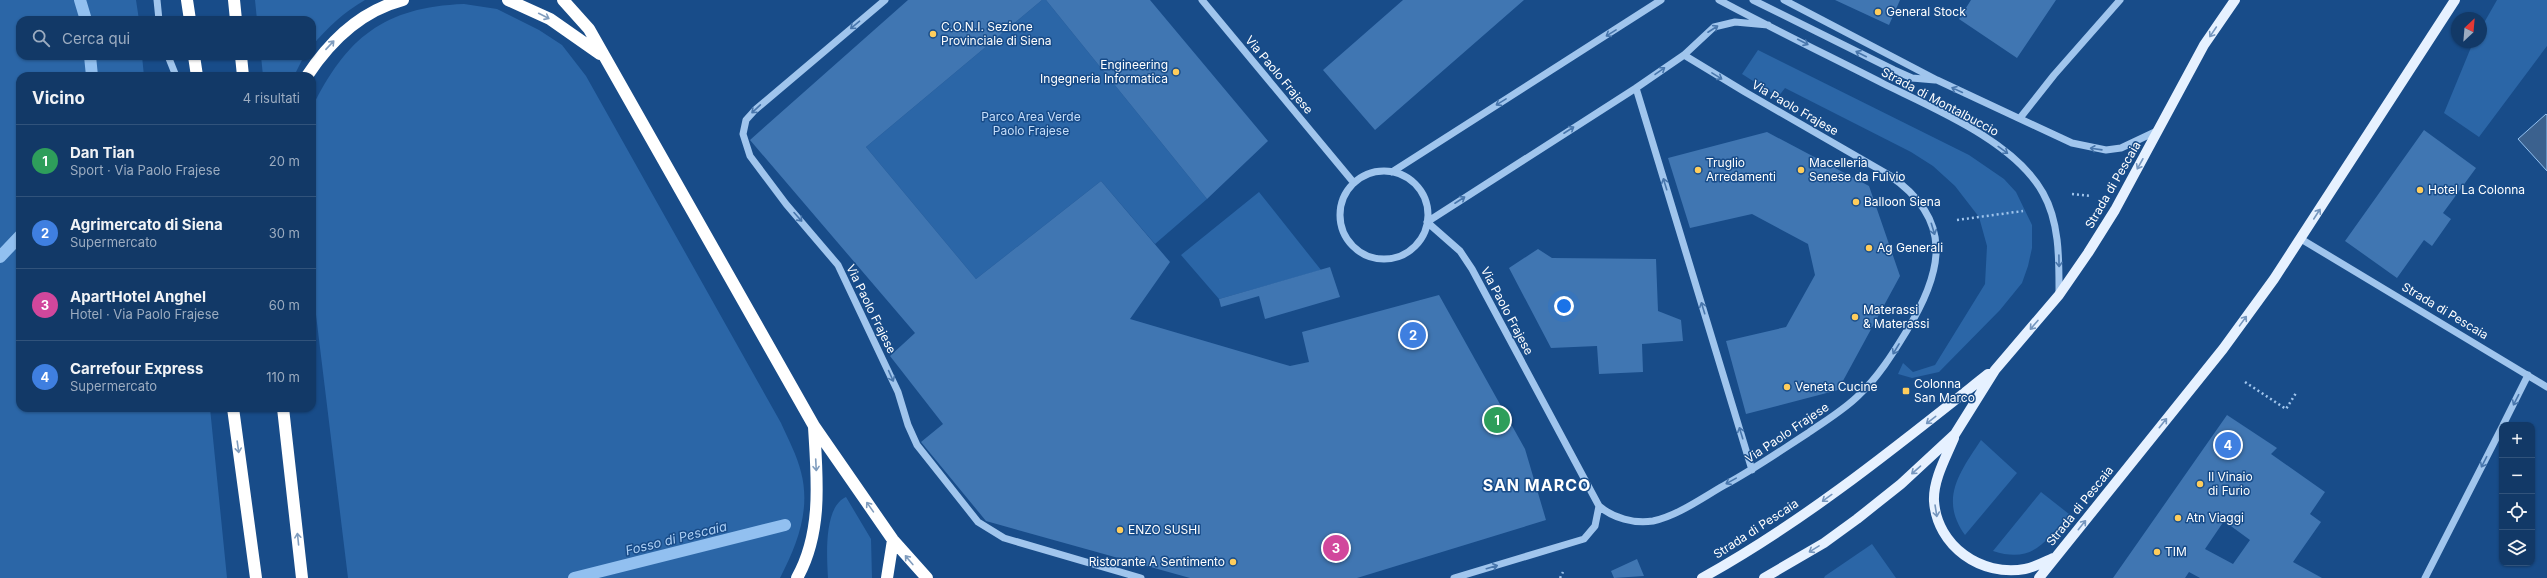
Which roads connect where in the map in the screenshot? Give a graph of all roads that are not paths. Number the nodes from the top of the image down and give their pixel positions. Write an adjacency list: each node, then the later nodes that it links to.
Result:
1 (156, 0): 18 (street)
2 (187, 0): 19 (highway)
3 (234, 0): 20 (highway)
4 (403, 0): 30 (highway, one-way to 4)
5 (508, 0): 23 (highway, one-way to 23)
6 (563, 0): 23 (highway)
7 (885, 0): 58 (street, Via Paolo Frajese, one-way to 58)
8 (1202, 0): 36 (street, Via Paolo Frajese)
9 (1652, 0): 17 (street)
10 (1661, 0): 17 (street)
11 (1719, 0): 21 (street, Strada di Montalbuccio)
12 (1753, 0): 31 (street, one-way to 12)
13 (1784, 0): 31 (street, Strada di Montalbuccio)
14 (2120, 0): 33 (street)
15 (2235, 0): 34 (main road, Strada di Pescaia, one-way to 34)
16 (2454, 1): 38 (main road, Strada di Pescaia, one-way to 16)
17 (1644, 12): 35 (street, one-way to 35)
18 (158, 16)
19 (189, 16)
20 (236, 16)
21 (1768, 24): 22 (street, one-way to 21); 39 (street, Strada di Montalbuccio, one-way to 39)
22 (1684, 54): 32 (street, one-way to 22); 49 (street, Via Paolo Frajese, one-way to 49)
23 (605, 57): 46 (highway)
24 (170, 60): 27 (street)
25 (195, 60): 28 (highway)
26 (241, 60): 29 (highway)
27 (174, 72)
28 (196, 72)
29 (243, 72)
30 (310, 72)
31 (1937, 80): 33 (street, Strada di Montalbuccio, one-way to 31)
32 (1636, 88): 37 (street, one-way to 32); 49 (street, one-way to 32)
33 (2020, 118): 34 (street, Strada di Montalbuccio, one-way to 33)
34 (2159, 130): 39 (main road, Strada di Pescaia, one-way to 39)
35 (1392, 172): 36 (street); 37 (street)
36 (1354, 183): 37 (street)
37 (1427, 222): 50 (street, Via Paolo Frajese)
38 (2301, 239): 41 (street, Strada di Pescaia); 52 (main road, Strada di Pescaia, one-way to 38)
39 (2059, 295): 40 (main road, Strada di Pescaia, one-way to 40)
40 (1995, 370): 48 (main road, Strada di Pescaia); 60 (main road, Strada di Pescaia, one-way to 60)
41 (2528, 375): 42 (street, Strada di Pescaia); 45 (street, one-way to 45)
42 (2547, 387)
43 (234, 412): 54 (highway, one-way to 54)
44 (284, 412): 55 (highway, one-way to 44)
45 (2504, 422)
46 (814, 426): 51 (highway, one-way to 46); 53 (highway, one-way to 53)
47 (2499, 432): 63 (street, one-way to 63)
48 (1955, 434): 52 (main road, one-way to 52); 61 (main road, Strada di Pescaia, one-way to 61)
49 (1752, 470): 50 (street, Via Paolo Frajese, one-way to 50)
50 (1599, 506): 59 (street, one-way to 50)
51 (893, 540): 56 (highway); 57 (highway, one-way to 51)
52 (2057, 555): 62 (main road, Strada di Pescaia)
53 (803, 575)
54 (256, 578)
55 (302, 578)
56 (887, 578)
57 (927, 578)
58 (1141, 578)
59 (1454, 578)
60 (1702, 578)
61 (1764, 578)
62 (2039, 578)
63 (2425, 578)

